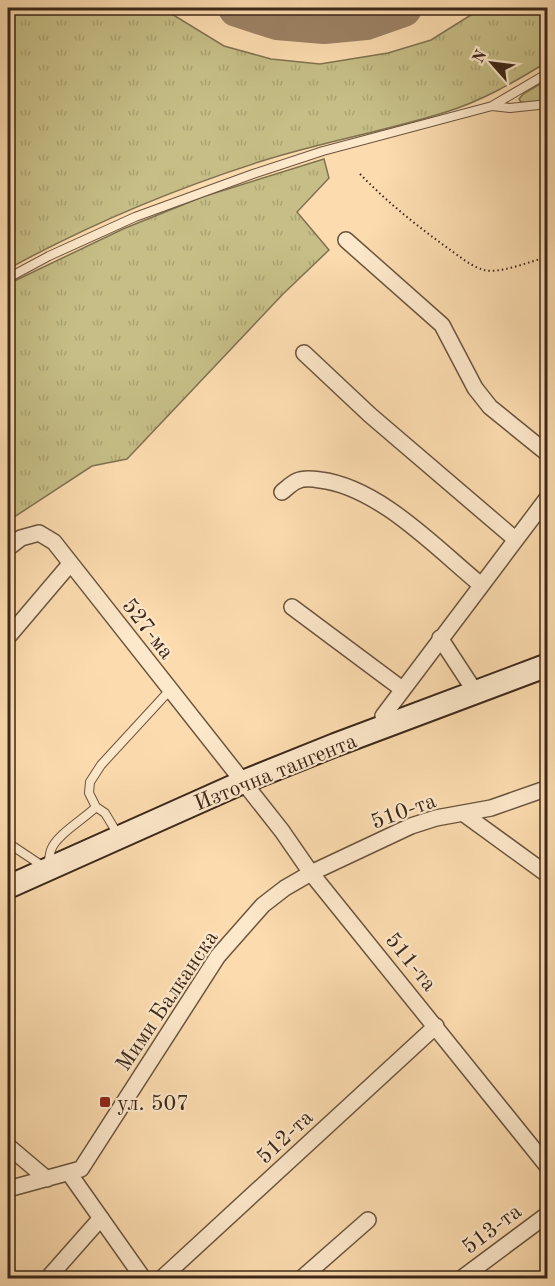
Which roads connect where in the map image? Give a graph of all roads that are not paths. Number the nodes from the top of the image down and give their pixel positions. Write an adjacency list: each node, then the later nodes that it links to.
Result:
1 (548, 73): 3 (lane)
2 (548, 104): 3 (lane)
3 (492, 106): 5 (lane)
4 (346, 240): 7 (street)
5 (8, 278)
6 (304, 353): 10 (street)
7 (548, 454)
8 (282, 492): 13 (street)
9 (548, 497): 10 (street)
10 (515, 539): 13 (street)
11 (8, 548): 12 (street, 527-ма)
12 (70, 564): 15 (street); 19 (street, 527-ма)
13 (481, 585): 16 (street)
14 (292, 607): 18 (street)
15 (8, 637)
16 (440, 638): 18 (street); 20 (street)
17 (548, 665): 20 (street, Източна тангента)
18 (402, 689): 21 (street)
19 (170, 690): 22 (street, 527-ма); 24 (lane)
20 (476, 693): 22 (street, Източна тангента)
21 (383, 716)
22 (243, 782): 28 (street, Източна тангента); 29 (street, 511-та)
23 (548, 788): 25 (street, 510-та)
24 (96, 807): 26 (lane); 28 (lane)
25 (464, 814): 29 (street, 510-та); 30 (street)
26 (114, 828)
27 (8, 843): 28 (lane)
28 (47, 869): 31 (street, Източна тангента)
29 (311, 873): 32 (street, 511-та); 35 (street, Мими Балканска)
30 (548, 875)
31 (8, 887)
32 (436, 1026): 34 (street, 511-та); 43 (street, 512-та)
33 (8, 1146): 36 (street)
34 (548, 1167)
35 (69, 1173): 36 (street, Мими Балканска); 39 (street)
36 (47, 1179): 37 (street, Мими Балканска)
37 (8, 1189)
38 (548, 1214): 45 (street, 513-та)
39 (101, 1218): 41 (street); 42 (street)
40 (368, 1220): 44 (street)
41 (48, 1278)
42 (143, 1278)
43 (162, 1278)
44 (302, 1278)
45 (462, 1278)

